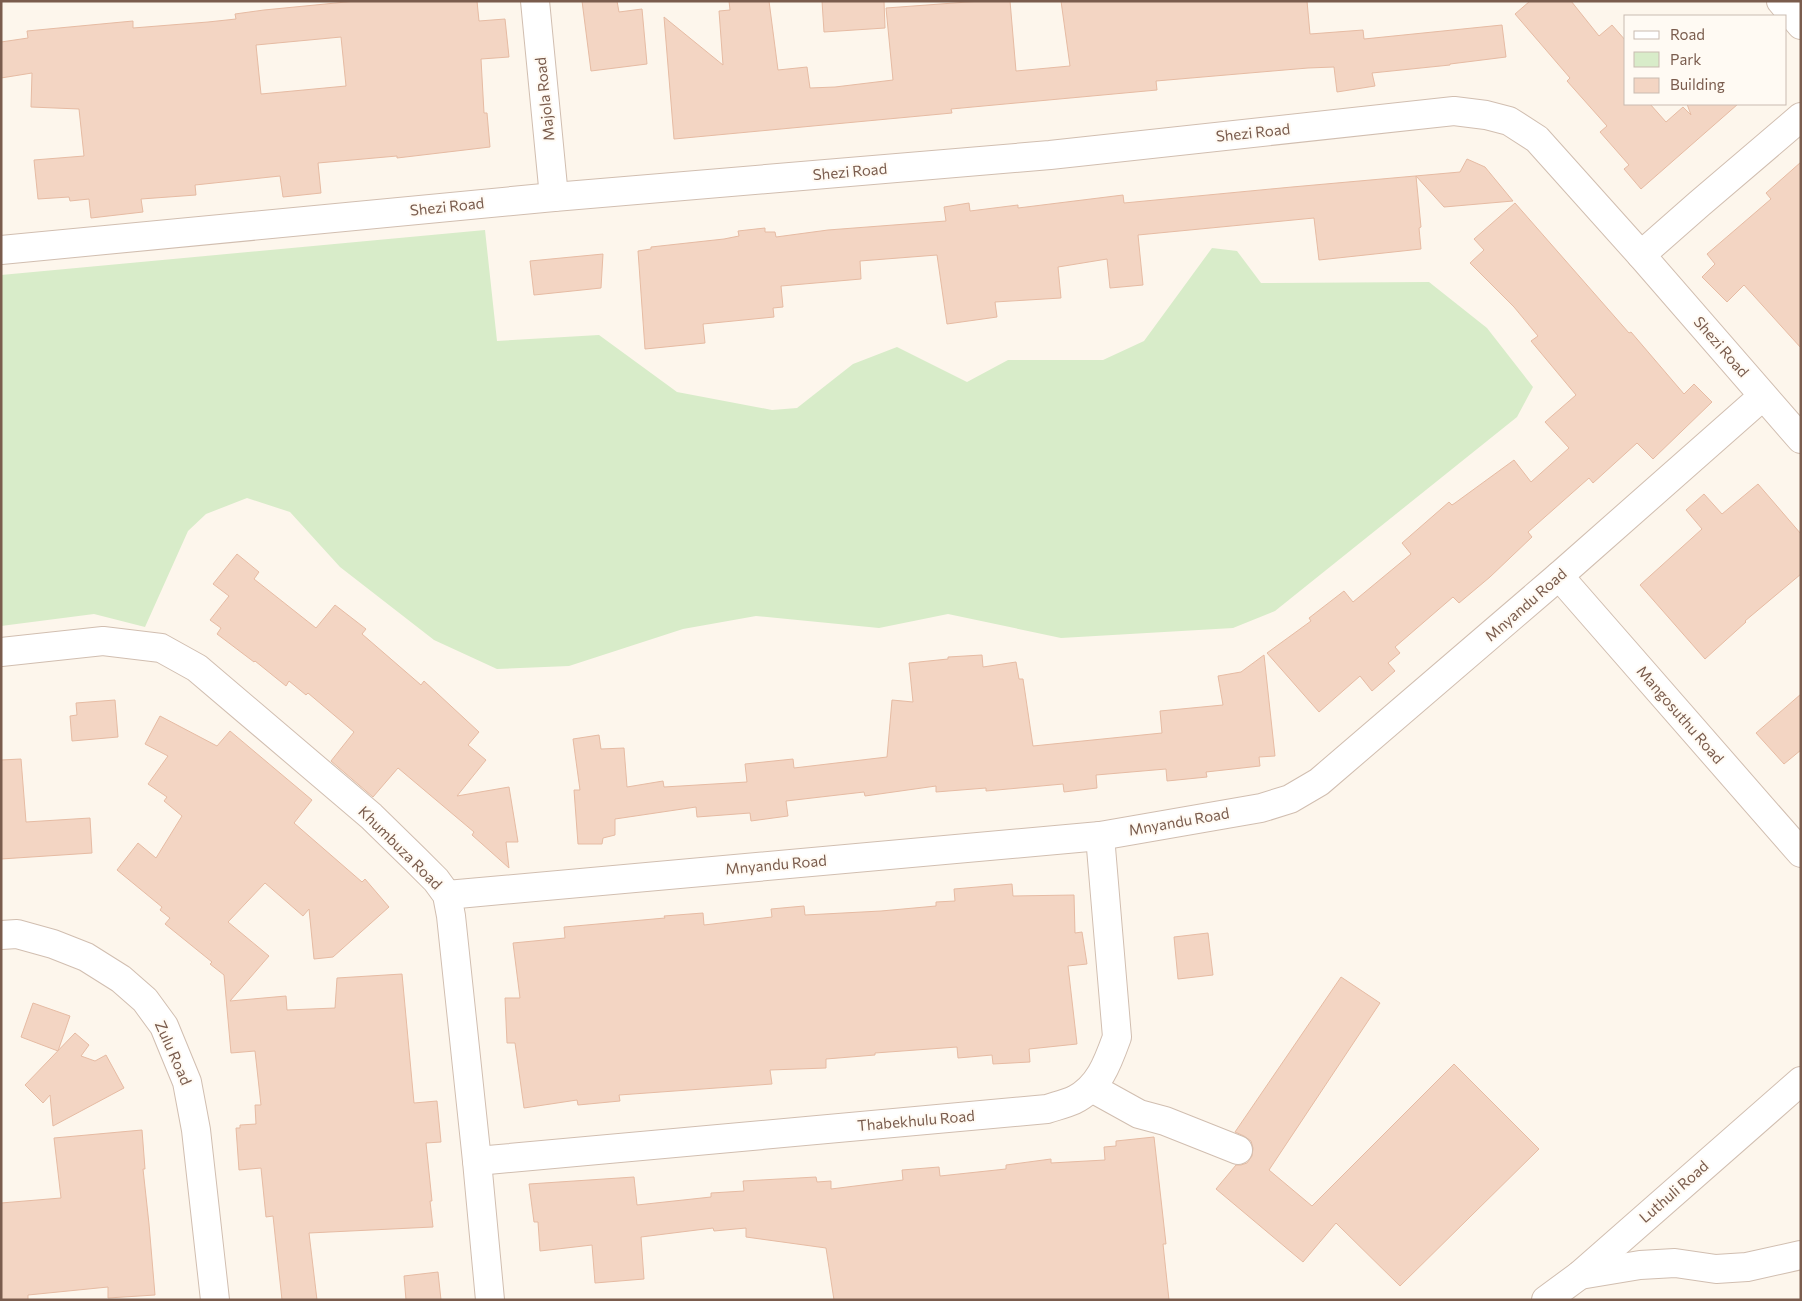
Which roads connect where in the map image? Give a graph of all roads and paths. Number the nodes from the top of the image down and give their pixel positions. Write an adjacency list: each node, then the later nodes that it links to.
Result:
1 (536, 1): 5 (street, Majola Road)
2 (1781, 1): 3 (street)
3 (1801, 24)
4 (1801, 117): 7 (street)
5 (554, 197): 6 (street, Shezi Road); 7 (street, Shezi Road)
6 (1, 250)
7 (1641, 255): 8 (street, Shezi Road)
8 (1763, 396): 9 (street, Shezi Road); 10 (street, Mnyandu Road)
9 (1801, 439)
10 (1559, 576): 12 (street, Mnyandu Road); 13 (street, Mangosuthu Road)
11 (1, 652): 14 (street, Khumbuza Road)
12 (1100, 836): 14 (street, Mnyandu Road); 17 (street, Thabekhulu Road)
13 (1801, 854)
14 (447, 895): 19 (street, Khumbuza Road)
15 (1, 935): 22 (street, Zulu Road)
16 (1801, 1081): 21 (street, Luthuli Road)
17 (1092, 1088): 18 (street); 19 (street, Thabekhulu Road)
18 (1238, 1150)
19 (477, 1162): 23 (street, Khumbuza Road)
20 (1801, 1255): 21 (street)
21 (1563, 1291)
22 (215, 1300)
23 (490, 1300)

